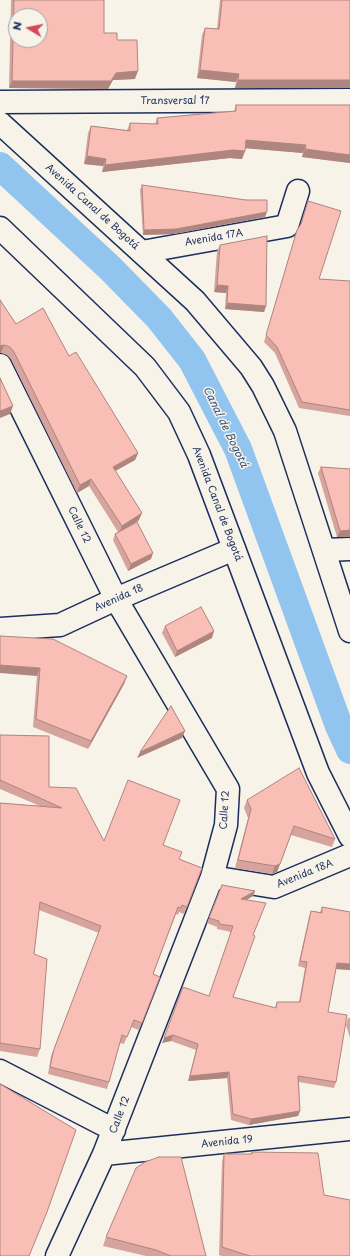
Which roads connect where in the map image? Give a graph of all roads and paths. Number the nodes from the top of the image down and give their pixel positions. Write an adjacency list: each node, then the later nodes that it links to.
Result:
1 (350, 100): 2 (street, Transversal 17)
2 (0, 102)
3 (0, 123): 6 (street, Avenida Canal de Bogotá)
4 (298, 192): 6 (street, Avenida 17A)
5 (0, 228): 8 (street, Avenida Canal de Bogotá)
6 (142, 252): 10 (street, Avenida Canal de Bogotá)
7 (0, 365): 11 (street, Calle 12)
8 (234, 549): 11 (street, Avenida 18); 14 (street, Avenida Canal de Bogotá)
9 (350, 549): 10 (street)
10 (325, 550): 13 (street, Avenida Canal de Bogotá)
11 (116, 599): 12 (street, Avenida 18); 16 (street, Calle 12)
12 (0, 629)
13 (350, 631)
14 (350, 836)
15 (350, 855): 16 (street, Avenida 18A)
16 (212, 877): 19 (street, Calle 12)
17 (0, 1071): 19 (street)
18 (350, 1129): 20 (street, Avenida 19)
19 (114, 1130): 20 (street, Calle 12)
20 (104, 1154): 21 (street, Calle 12)
21 (57, 1256)

